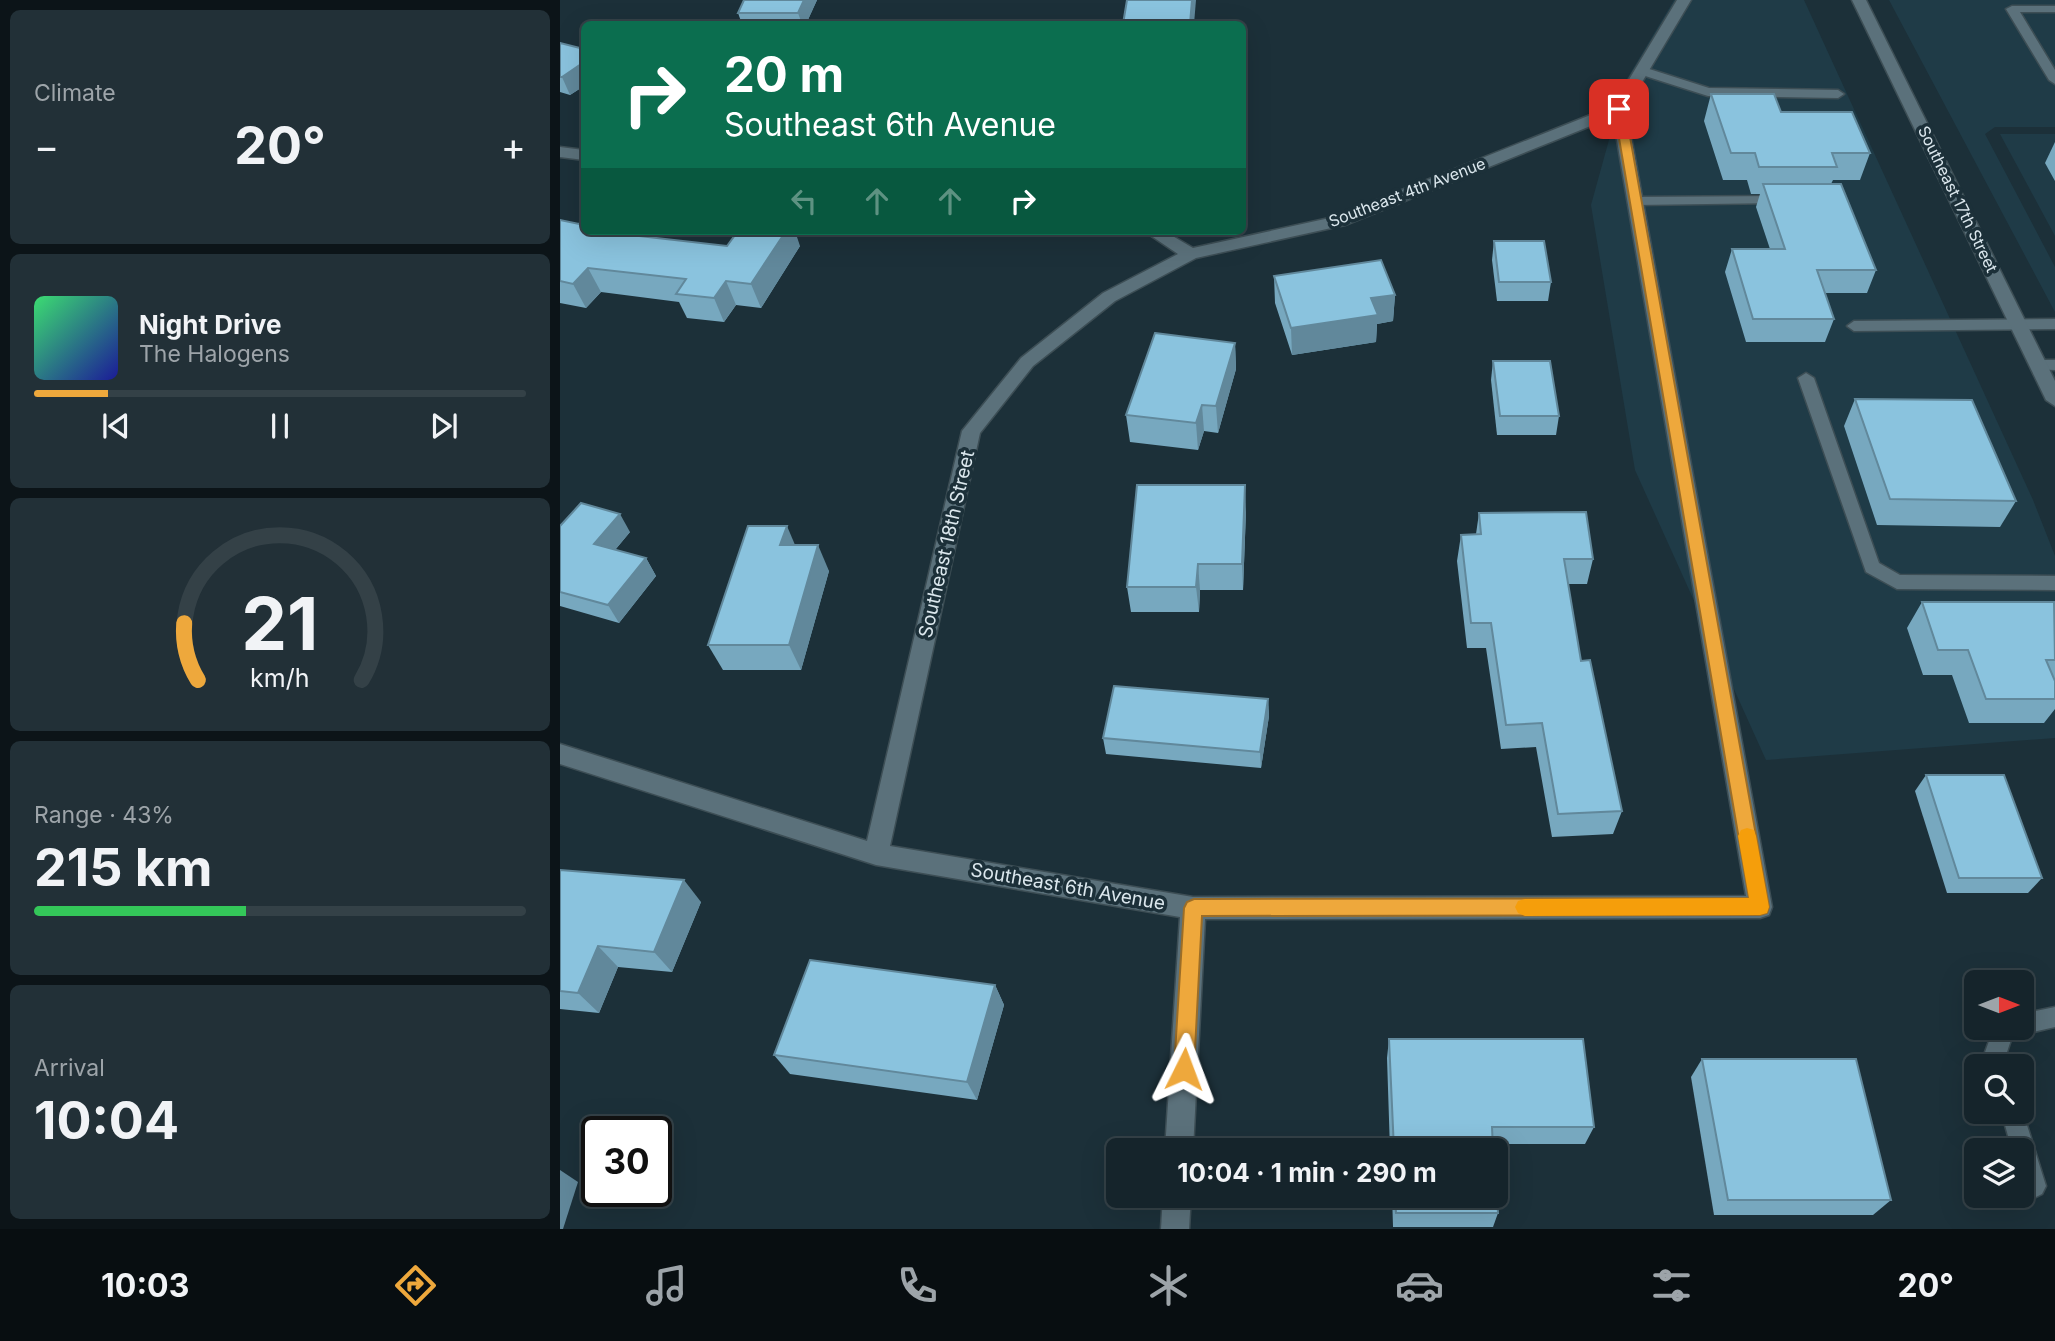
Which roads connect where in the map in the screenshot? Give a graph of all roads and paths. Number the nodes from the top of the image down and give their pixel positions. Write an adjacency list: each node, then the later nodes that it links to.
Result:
1 (1684, 0): 4 (street)
2 (1859, 0): 14 (street, Southeast 17th Street)
3 (2055, 9): 5 (lane)
4 (1643, 71): 6 (lane); 7 (street)
5 (2055, 80)
6 (1838, 94)
7 (1619, 109): 11 (street); 13 (street, Southeast 4th Avenue)
8 (560, 152): 9 (street)
9 (581, 155)
10 (1788, 200): 11 (lane)
11 (1636, 201): 23 (street, Southeast 6th Avenue)
12 (1159, 235): 13 (street)
13 (1191, 254): 22 (street, Southeast 18th Street)
14 (2019, 323): 15 (lane); 16 (lane); 17 (street, Southeast 17th Street)
15 (2055, 324)
16 (1854, 326)
17 (2047, 365): 19 (street, Southeast 17th Street)
18 (1806, 378): 20 (lane)
19 (2055, 400)
20 (2055, 583)
21 (560, 754): 22 (street, Southeast 6th Avenue)
22 (876, 854): 23 (street, Southeast 6th Avenue)
23 (1194, 908): 26 (street)
24 (2055, 1017): 25 (lane)
25 (2034, 1022)
26 (1180, 1138)
27 (1176, 1208): 28 (street)
28 (1175, 1229)

